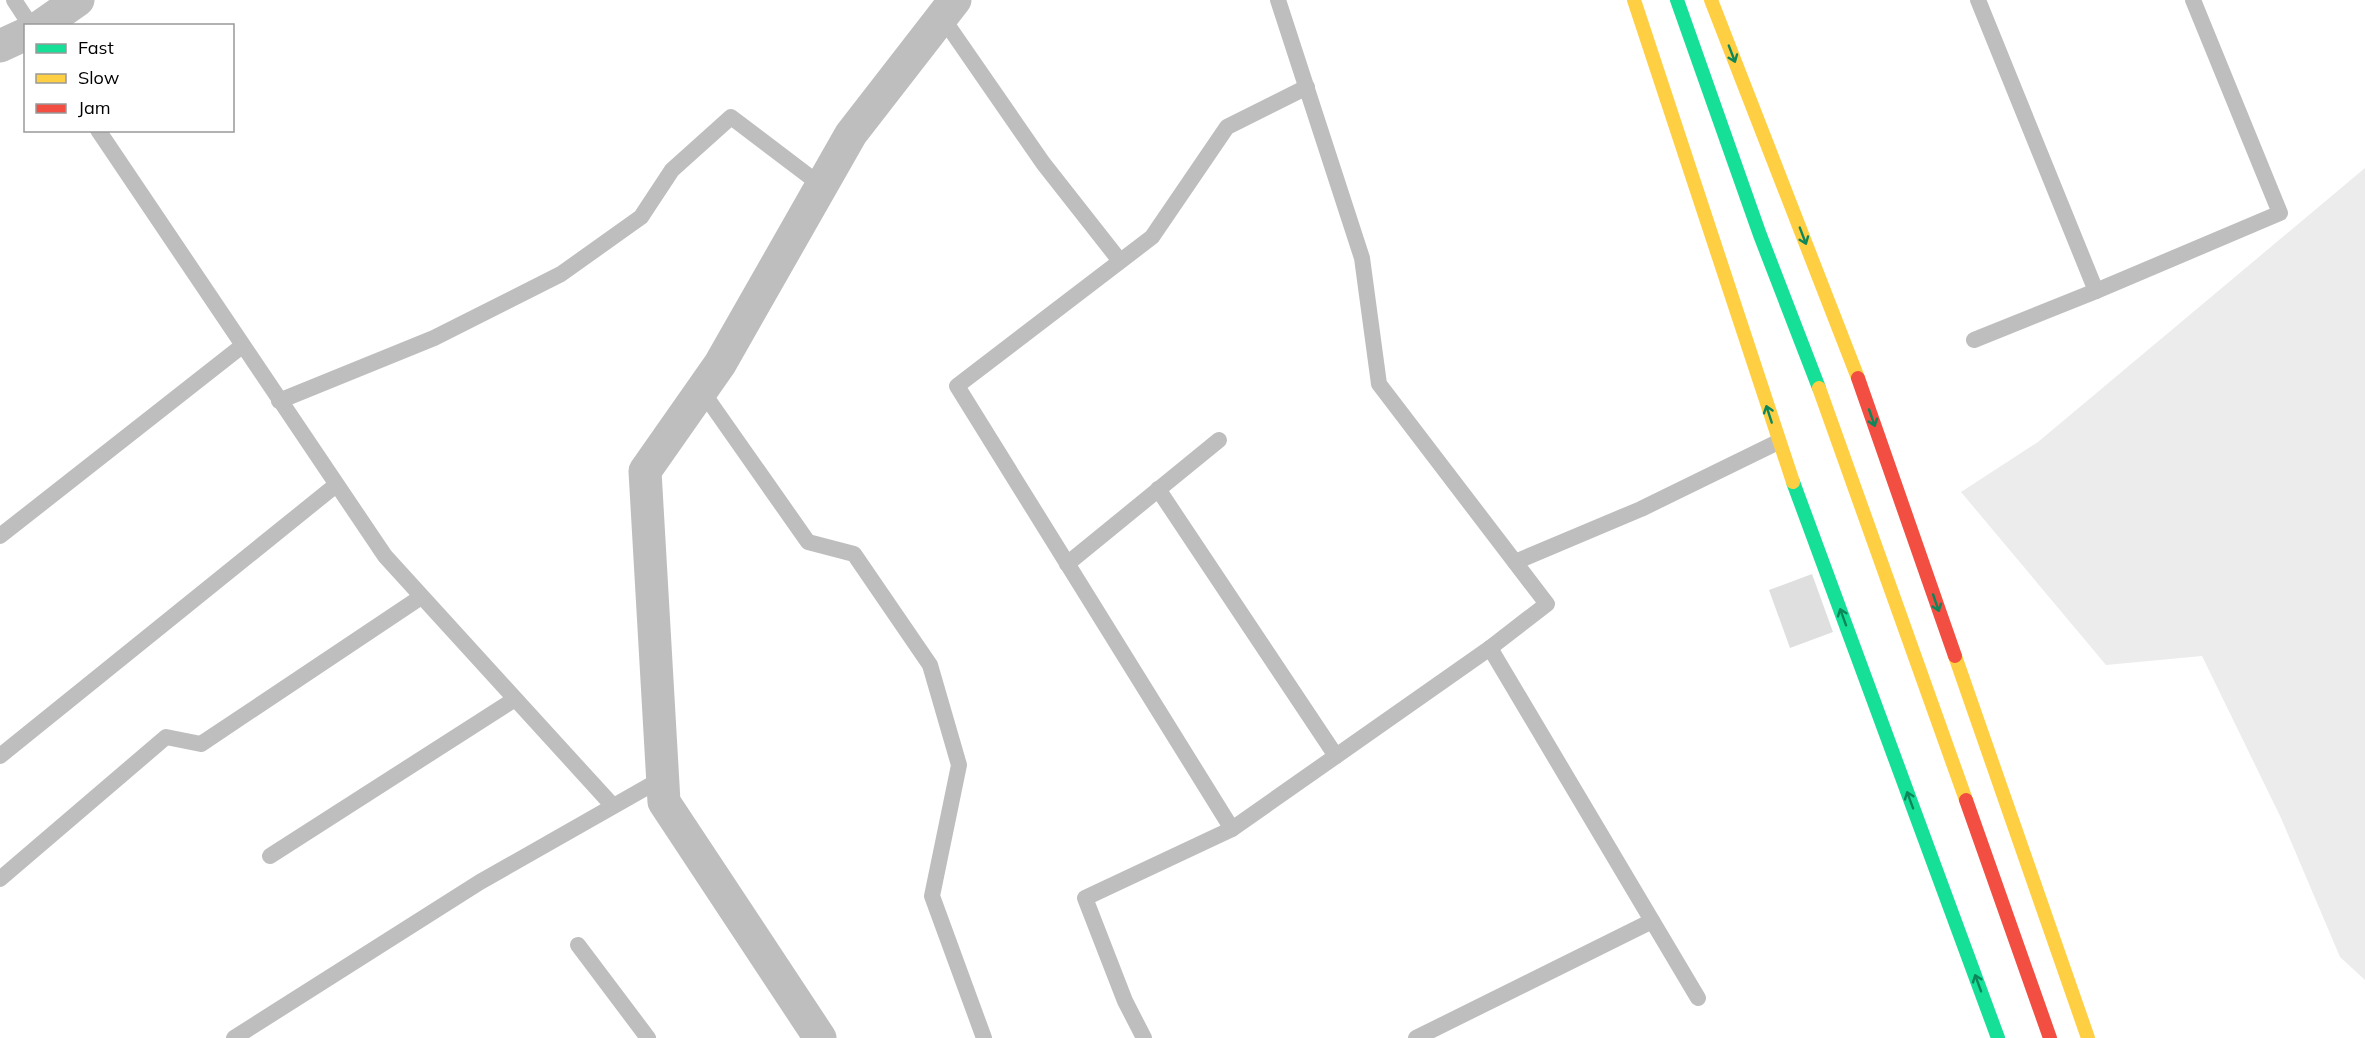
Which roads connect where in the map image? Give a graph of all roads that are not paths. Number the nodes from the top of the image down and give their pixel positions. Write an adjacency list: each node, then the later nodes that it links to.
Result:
1 (14, 0): 10 (lane)
2 (78, 0): 11 (street)
3 (1278, 0): 14 (lane)
4 (1634, 0): 24 (main road, one-way to 4)
5 (1677, 0): 50 (main road)
6 (1711, 0): 51 (main road, one-way to 51)
7 (1978, 0): 18 (lane)
8 (2193, 0): 18 (lane)
9 (948, 9): 16 (street); 17 (lane)
10 (30, 24)
11 (44, 24)
12 (24, 35): 13 (street)
13 (0, 46)
14 (1307, 87): 17 (lane); 28 (lane)
15 (99, 132): 20 (lane)
16 (822, 186): 21 (street); 22 (lane)
17 (1120, 261): 29 (lane)
18 (2096, 291): 19 (lane)
19 (1974, 340)
20 (242, 346): 22 (lane); 27 (lane)
21 (702, 391): 35 (street); 46 (lane)
22 (279, 401): 25 (lane)
23 (1218, 440): 26 (lane)
24 (1778, 442): 28 (lane); 49 (main road, one-way to 24)
25 (336, 485): 30 (lane); 33 (lane)
26 (1158, 489): 29 (lane); 34 (lane)
27 (0, 537)
28 (1515, 562): 31 (lane)
29 (1066, 564): 37 (lane)
30 (422, 597): 32 (lane); 39 (lane)
31 (1490, 648): 34 (lane); 40 (lane)
32 (515, 699): 36 (lane); 38 (lane)
33 (0, 756)
34 (1336, 756): 37 (lane)
35 (663, 778): 36 (lane); 45 (street)
36 (613, 806): 43 (lane)
37 (1232, 828): 47 (lane)
38 (270, 856)
39 (0, 879)
40 (1652, 921): 42 (lane); 48 (lane)
41 (578, 945): 44 (lane)
42 (1698, 998)
43 (234, 1038)
44 (648, 1038)
45 (820, 1038)
46 (984, 1038)
47 (1144, 1038)
48 (1416, 1038)
49 (1998, 1038)
50 (2050, 1038)
51 (2088, 1038)

